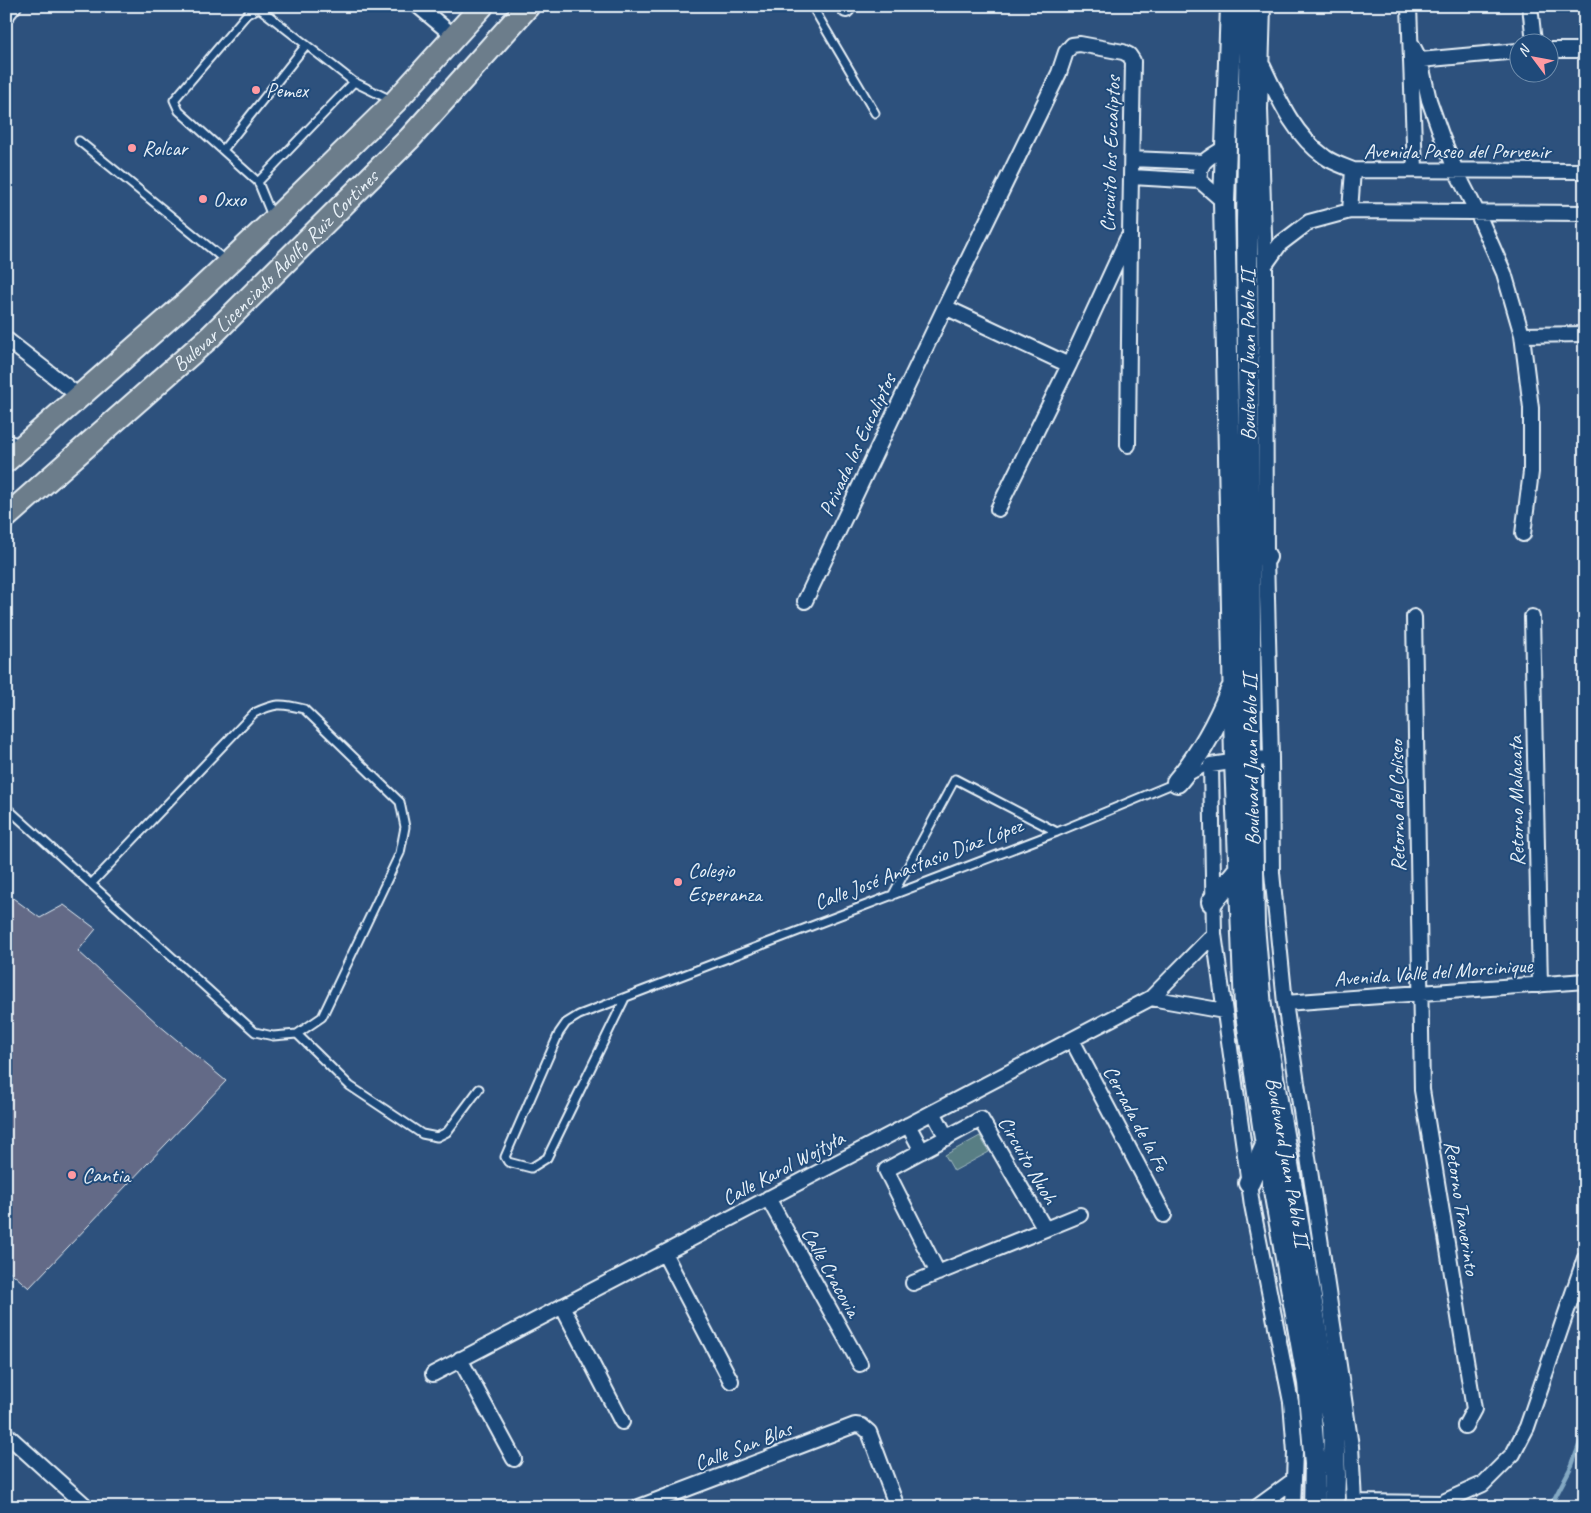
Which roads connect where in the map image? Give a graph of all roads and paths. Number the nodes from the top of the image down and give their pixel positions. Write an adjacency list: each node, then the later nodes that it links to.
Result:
1 (14, 6): 11 (street)
2 (418, 6): 13 (street)
3 (482, 6): 13 (main road, Bulevar Licenciado Adolfo Ruiz Cortines)
4 (528, 6): 53 (main road, Bulevar Licenciado Adolfo Ruiz Cortines)
5 (812, 6): 23 (lane)
6 (1231, 6): 25 (main road, Boulevard Juan Pablo II)
7 (1250, 6): 54 (main road, Boulevard Juan Pablo II)
8 (1263, 6): 20 (street, Boulevard Juan Pablo II)
9 (1409, 6): 14 (street)
10 (1530, 6): 12 (street)
11 (6, 16)
12 (1533, 32)
13 (455, 37): 22 (main road, Bulevar Licenciado Adolfo Ruiz Cortines)
14 (1410, 41): 19 (street); 30 (street)
15 (306, 45): 21 (lane); 26 (lane); 26 (lane)
16 (1558, 50): 17 (street)
17 (1585, 50)
18 (1508, 52): 19 (street)
19 (1420, 60): 31 (street)
20 (1262, 64): 29 (street, Avenida Paseo del Porvenir); 43 (street, Boulevard Juan Pablo II)
21 (354, 82): 22 (lane); 35 (lane)
22 (395, 102): 40 (main road, Bulevar Licenciado Adolfo Ruiz Cortines)
23 (875, 113)
24 (79, 141): 42 (lane)
25 (1226, 147): 28 (street); 36 (main road, Boulevard Juan Pablo II)
26 (223, 150): 35 (lane)
27 (1132, 159): 28 (street); 33 (street, Circuito los Eucaliptos); 44 (street, Circuito los Eucaliptos)
28 (1203, 162): 34 (street)
29 (1353, 170): 30 (street, Avenida Paseo del Porvenir); 37 (street)
30 (1415, 170): 31 (street, Avenida Paseo del Porvenir)
31 (1456, 171): 32 (street, Avenida Paseo del Porvenir); 38 (street)
32 (1585, 172)
33 (1132, 177): 34 (street); 41 (street, Circuito los Eucaliptos)
34 (1200, 180): 36 (street)
35 (258, 182): 40 (lane)
36 (1224, 202): 60 (main road, Boulevard Juan Pablo II)
37 (1350, 211): 38 (street); 43 (street)
38 (1477, 212): 39 (street); 46 (street)
39 (1585, 213)
40 (274, 220): 42 (main road, Bulevar Licenciado Adolfo Ruiz Cortines)
41 (1130, 234): 48 (street, Circuito los Eucaliptos); 50 (street)
42 (228, 263): 49 (main road, Bulevar Licenciado Adolfo Ruiz Cortines)
43 (1265, 264): 56 (street, Boulevard Juan Pablo II)
44 (945, 307): 48 (street); 57 (street, Privada los Eucaliptos)
45 (1585, 334): 46 (street)
46 (1522, 335): 55 (street)
47 (6, 339): 49 (street)
48 (1068, 365): 52 (street)
49 (79, 396): 51 (main road, Bulevar Licenciado Adolfo Ruiz Cortines)
50 (1128, 445)
51 (11, 450)
52 (998, 509)
53 (6, 517)
54 (1249, 529): 56 (main road); 62 (main road, Boulevard Juan Pablo II)
55 (1524, 534)
56 (1266, 557): 61 (street, Boulevard Juan Pablo II)
57 (805, 600)
58 (1532, 616): 73 (street, Retorno Malacata)
59 (1414, 617): 74 (street, Retorno del Coliseo)
60 (1233, 684): 62 (main road, Boulevard Juan Pablo II); 64 (main road)
61 (1271, 758): 62 (street, Calle José Anastasio Díaz López); 77 (street, Boulevard Juan Pablo II)
62 (1243, 760): 63 (street, Calle José Anastasio Díaz López); 67 (main road, Boulevard Juan Pablo II); 115 (main road, Boulevard Juan Pablo II)
63 (1211, 766): 64 (lane, Calle José Anastasio Díaz López); 70 (street)
64 (1177, 782): 66 (lane, Calle José Anastasio Díaz López)
65 (6, 807): 68 (lane)
66 (1057, 832): 69 (lane, Calle José Anastasio Díaz López); 69 (lane)
67 (1239, 869): 70 (main road); 85 (main road, Boulevard Juan Pablo II)
68 (92, 883): 79 (lane); 79 (lane)
69 (892, 896): 75 (lane, Calle José Anastasio Díaz López)
70 (1212, 902): 71 (street)
71 (1214, 934): 76 (street, Calle Karol Wojtyła); 78 (street)
72 (1585, 982): 73 (street, Avenida Valle del Morcinique)
73 (1540, 985): 74 (street, Avenida Valle del Morcinique)
74 (1420, 994): 77 (street, Avenida Valle del Morcinique); 104 (street, Retorno Traverinto)
75 (625, 998): 75 (lane, Calle José Anastasio Díaz López)
76 (1151, 998): 78 (street); 80 (street, Calle Karol Wojtyła)
77 (1285, 1003): 108 (street, Boulevard Juan Pablo II)
78 (1224, 1011): 87 (street)
79 (297, 1034): 81 (lane)
80 (1072, 1040): 82 (street, Calle Karol Wojtyła); 90 (street, Cerrada de la Fe)
81 (478, 1088)
82 (933, 1112): 83 (street, Calle Karol Wojtyła); 84 (street)
83 (908, 1125): 86 (street); 88 (street, Calle Karol Wojtyła)
84 (947, 1138): 86 (street, Circuito Nuoh); 91 (street, Circuito Nuoh)
85 (1266, 1145): 87 (main road); 101 (main road, Boulevard Juan Pablo II)
86 (922, 1151): 94 (street, Circuito Nuoh)
87 (1249, 1183): 102 (street)
88 (768, 1198): 92 (street, Calle Karol Wojtyła); 98 (street, Calle Cracovia)
89 (1080, 1215): 91 (street, Circuito Nuoh)
90 (1164, 1215)
91 (1045, 1229): 94 (street, Circuito Nuoh)
92 (664, 1253): 96 (street, Calle Karol Wojtyła); 100 (street)
93 (1585, 1258): 108 (street)
94 (938, 1273): 95 (street, Circuito Nuoh)
95 (913, 1283)
96 (562, 1306): 97 (street, Calle Karol Wojtyła); 103 (street)
97 (460, 1360): 99 (street, Calle Karol Wojtyła); 106 (street)
98 (860, 1364)
99 (433, 1374)
100 (731, 1381)
101 (1308, 1383): 102 (street); 114 (main road, Boulevard Juan Pablo II)
102 (1291, 1402): 107 (street)
103 (622, 1422)
104 (1464, 1426)
105 (6, 1434): 109 (street)
106 (514, 1459)
107 (1294, 1480): 112 (street); 113 (street)
108 (1352, 1504)
109 (87, 1507)
110 (638, 1507): 111 (street, Calle San Blas)
111 (897, 1507)
112 (1257, 1507)
113 (1292, 1507)
114 (1314, 1507)
115 (1334, 1507)

